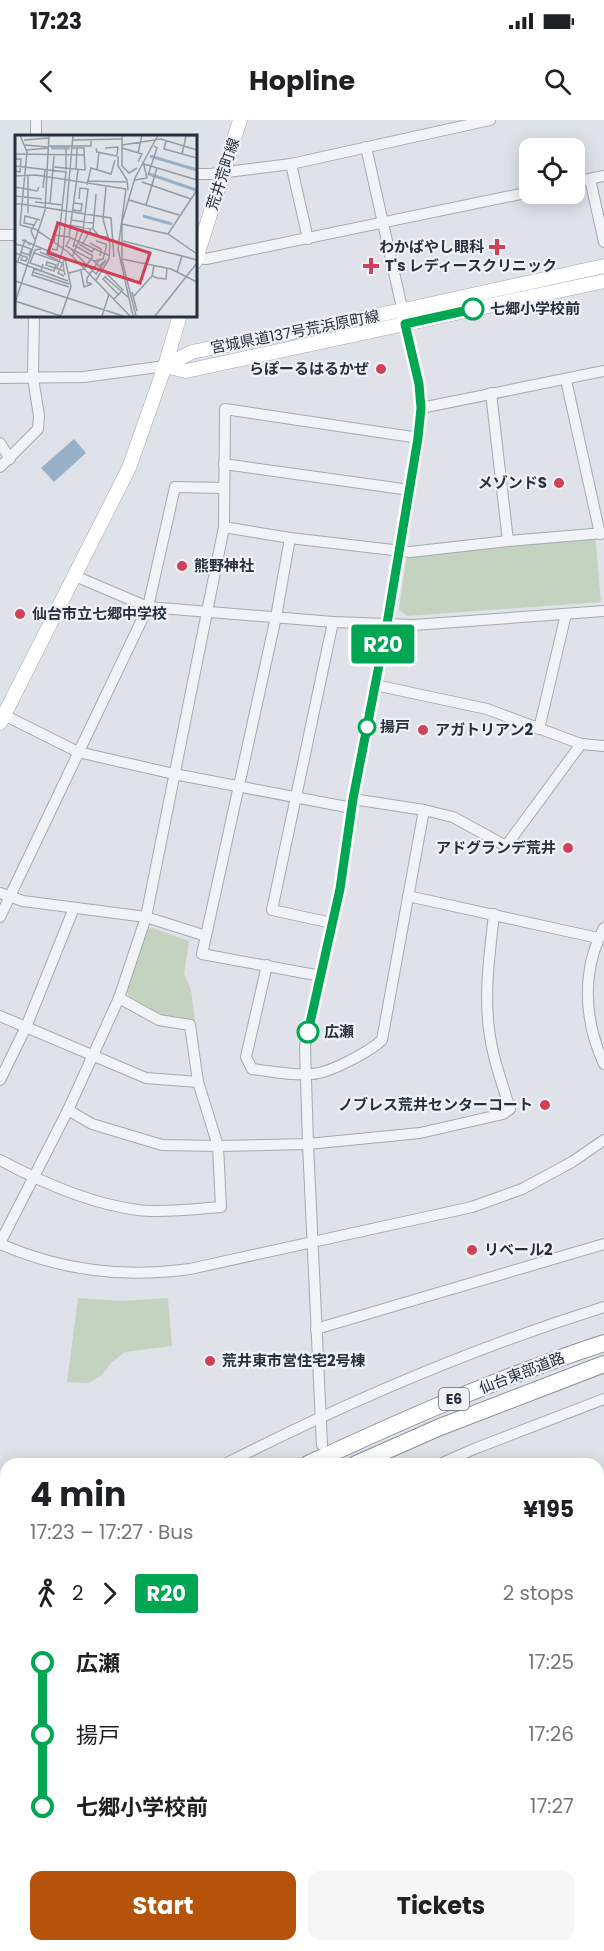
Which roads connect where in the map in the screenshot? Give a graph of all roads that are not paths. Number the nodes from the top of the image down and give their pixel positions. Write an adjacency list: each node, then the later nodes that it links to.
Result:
1 (240, 120): 5 (main road, 荒井荒町線)
2 (490, 120): 3 (street)
3 (366, 147): 4 (street); 11 (street)
4 (291, 164): 5 (street); 12 (street)
5 (223, 172): 6 (street); 14 (main road, 荒井荒町線)
6 (196, 174)
7 (604, 176): 8 (street)
8 (591, 179): 9 (street); 13 (street)
9 (585, 180)
10 (519, 194): 11 (street)
11 (382, 224): 12 (street); 18 (street)
12 (309, 239): 15 (street)
13 (604, 242)
14 (196, 256)
15 (196, 259)
16 (604, 266): 18 (main road, 宮城県道137号荒浜原町線)
17 (604, 281): 21 (main road, 宮城県道137号荒浜原町線)
18 (402, 310): 21 (street); 22 (main road, 宮城県道137号荒浜原町線)
19 (34, 316): 25 (street)
20 (180, 316): 22 (main road)
21 (405, 324): 22 (main road, 宮城県道137号荒浜原町線); 28 (street)
22 (165, 366): 25 (street); 41 (main road)
23 (604, 371): 26 (street)
24 (0, 378): 25 (street)
25 (33, 378): 31 (street)
26 (566, 380): 27 (street); 37 (street)
27 (491, 393): 28 (street); 39 (street)
28 (421, 408): 29 (street)
29 (418, 438): 32 (street); 35 (street)
30 (0, 443): 31 (street)
31 (10, 459): 33 (street)
32 (224, 464): 34 (street); 35 (street)
33 (0, 467)
34 (224, 488): 36 (street); 42 (street)
35 (410, 490): 40 (street)
36 (224, 528): 38 (street); 44 (street)
37 (602, 533): 39 (street)
38 (290, 538): 40 (street); 46 (street)
39 (508, 541): 40 (street)
40 (400, 550): 48 (street)
41 (75, 576): 42 (street); 50 (main road)
42 (148, 607): 44 (street); 54 (street)
43 (604, 611): 45 (street)
44 (207, 612): 46 (street); 55 (street)
45 (566, 614): 48 (street); 51 (street)
46 (276, 617): 47 (street); 56 (street)
47 (333, 622): 48 (street); 57 (street)
48 (387, 624): 49 (street)
49 (375, 685): 51 (street); 58 (street)
50 (2, 719): 54 (street)
51 (539, 729): 52 (street)
52 (581, 744): 53 (street); 59 (street)
53 (604, 746)
54 (78, 752): 55 (street); 60 (street)
55 (174, 774): 56 (street); 65 (street)
56 (238, 787): 57 (street); 68 (street)
57 (296, 798): 58 (street); 66 (street)
58 (352, 804): 59 (street); 66 (street)
59 (424, 810): 61 (street)
60 (5, 894): 62 (street); 64 (street)
61 (408, 896): 63 (street); 77 (street)
62 (74, 908): 65 (street); 74 (street)
63 (494, 914): 69 (street); 82 (street)
64 (0, 916)
65 (146, 917): 68 (street); 72 (street)
66 (332, 923): 71 (street)
67 (604, 928): 69 (street)
68 (206, 936): 70 (street)
69 (598, 938): 76 (street)
70 (267, 965): 71 (street); 77 (street)
71 (321, 976): 77 (street)
72 (118, 998): 75 (street); 79 (street)
73 (0, 1016): 74 (street)
74 (26, 1027): 75 (street); 78 (street)
75 (93, 1055): 79 (street); 80 (street)
76 (604, 1064)
77 (305, 1074): 82 (street)
78 (0, 1080)
79 (198, 1082): 83 (street)
80 (68, 1110): 83 (street); 85 (street)
81 (604, 1140): 86 (street)
82 (308, 1144): 83 (street); 86 (street)
83 (218, 1146): 85 (street)
84 (0, 1160): 85 (street)
85 (33, 1177): 87 (street)
86 (313, 1242): 87 (street); 90 (street)
87 (0, 1244)
88 (604, 1244): 90 (street)
89 (604, 1307): 94 (street)
90 (316, 1329): 94 (street)
91 (604, 1343): 97 (highway, 仙台東部道路 / E6)
92 (604, 1364): 98 (highway, 仙台東部道路 / E6)
93 (604, 1399): 99 (street)
94 (320, 1418): 95 (street); 96 (street)
95 (322, 1445)
96 (237, 1458)
97 (321, 1458)
98 (370, 1458)
99 (454, 1458)

